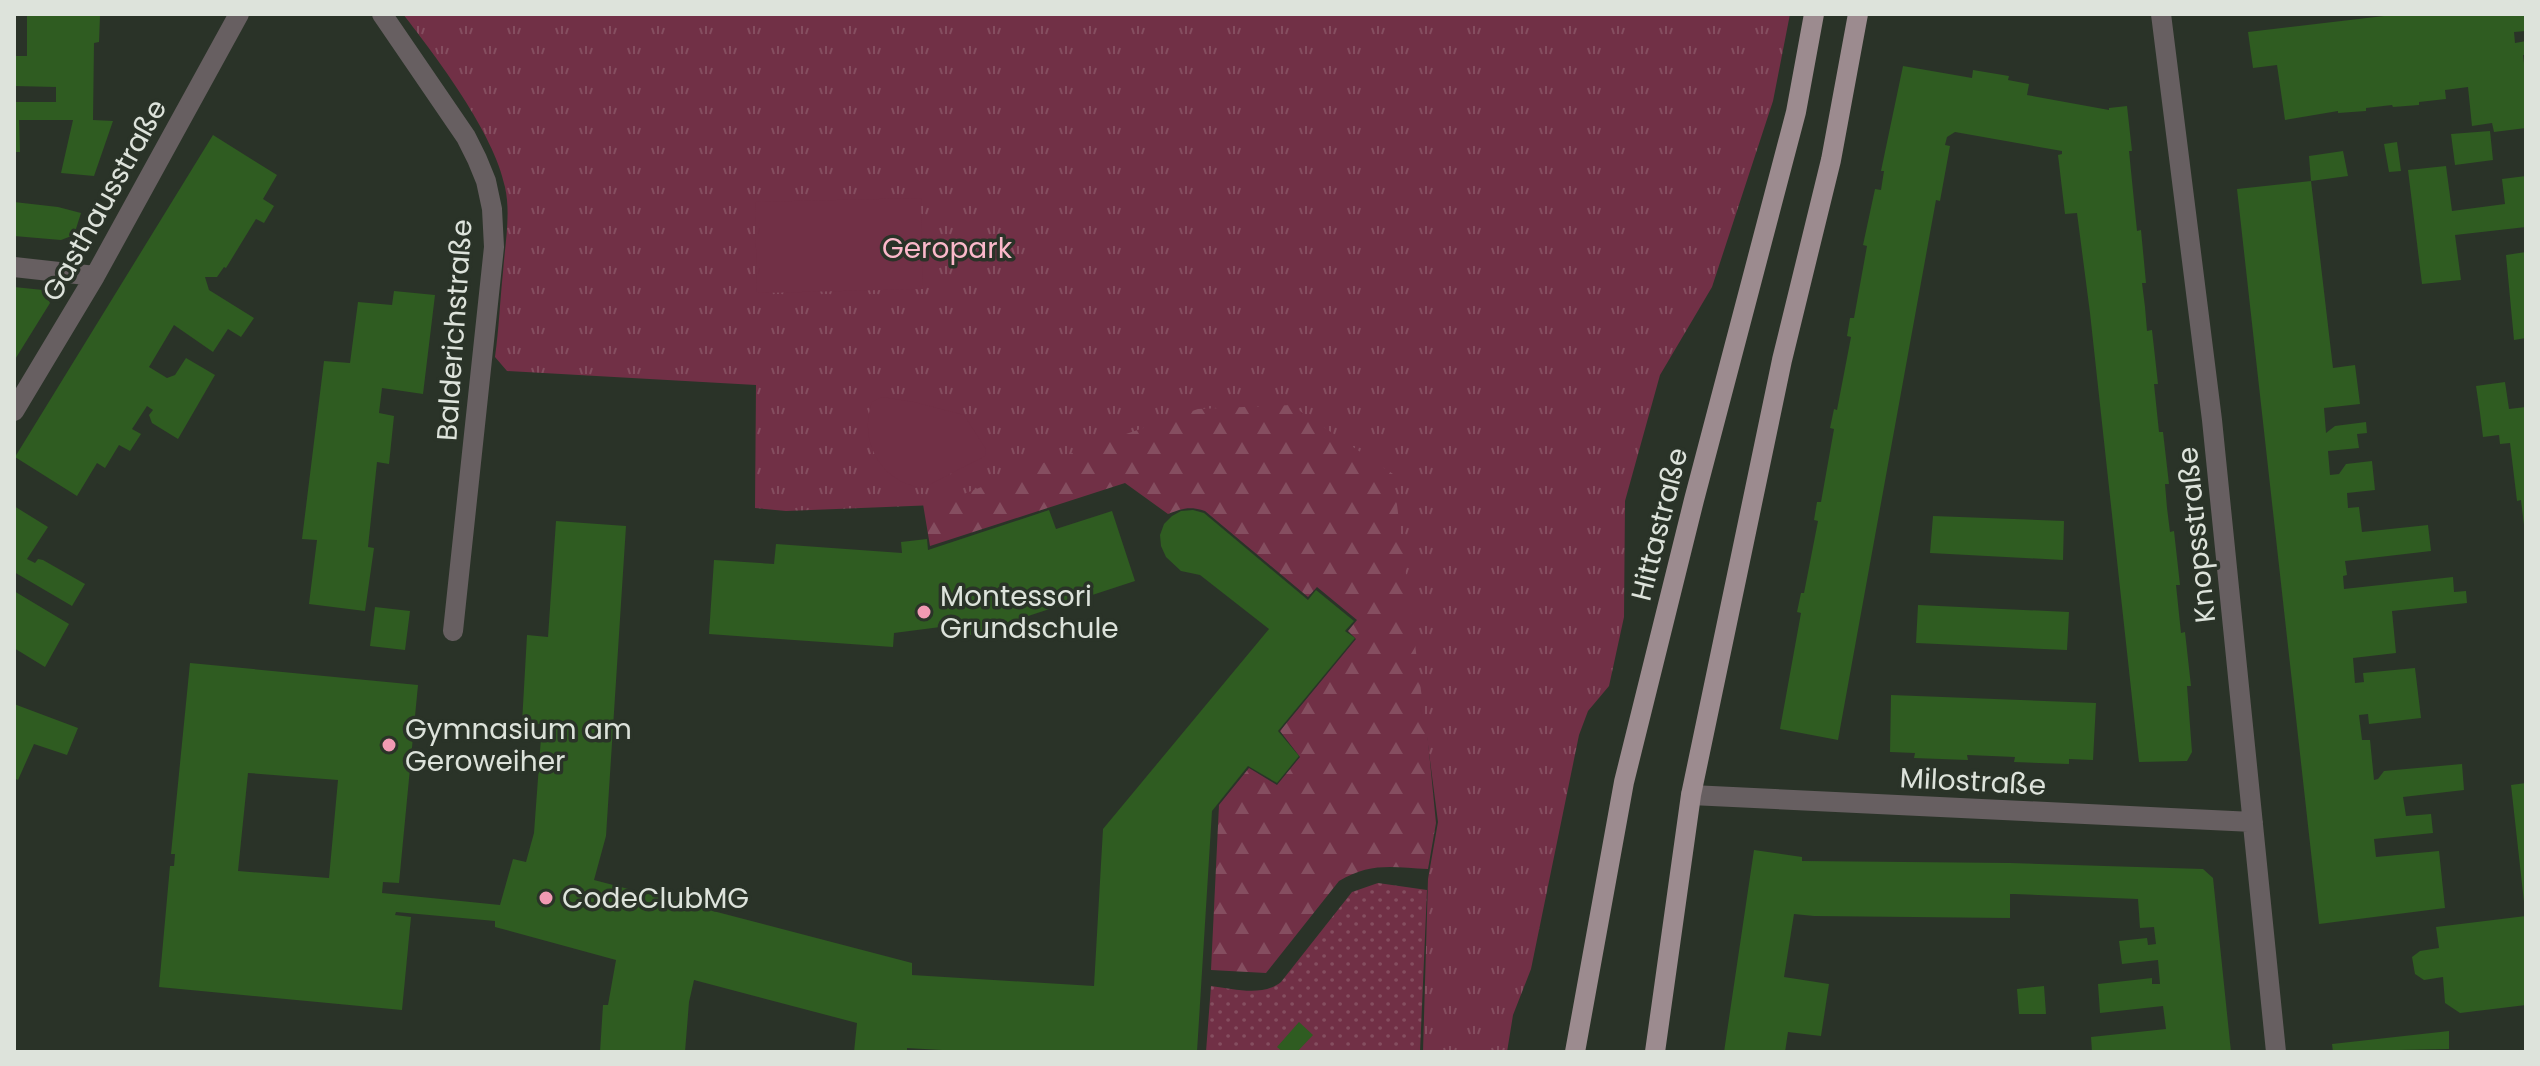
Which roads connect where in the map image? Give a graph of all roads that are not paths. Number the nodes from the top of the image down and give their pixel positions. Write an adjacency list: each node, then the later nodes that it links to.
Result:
1 (239, 14): 7 (street, Gasthausstraße)
2 (382, 14): 9 (street, Balderichstraße)
3 (1814, 14): 12 (main road, Hittastraße)
4 (1858, 14): 10 (main road)
5 (2161, 14): 11 (street, Knopsstraße)
6 (14, 267): 7 (street)
7 (95, 276): 8 (street, Gasthausstraße)
8 (14, 411)
9 (453, 631)
10 (1691, 795): 11 (street, Milostraße); 13 (main road)
11 (2253, 822): 14 (street, Knopsstraße)
12 (1575, 1052)
13 (1655, 1052)
14 (2276, 1052)

